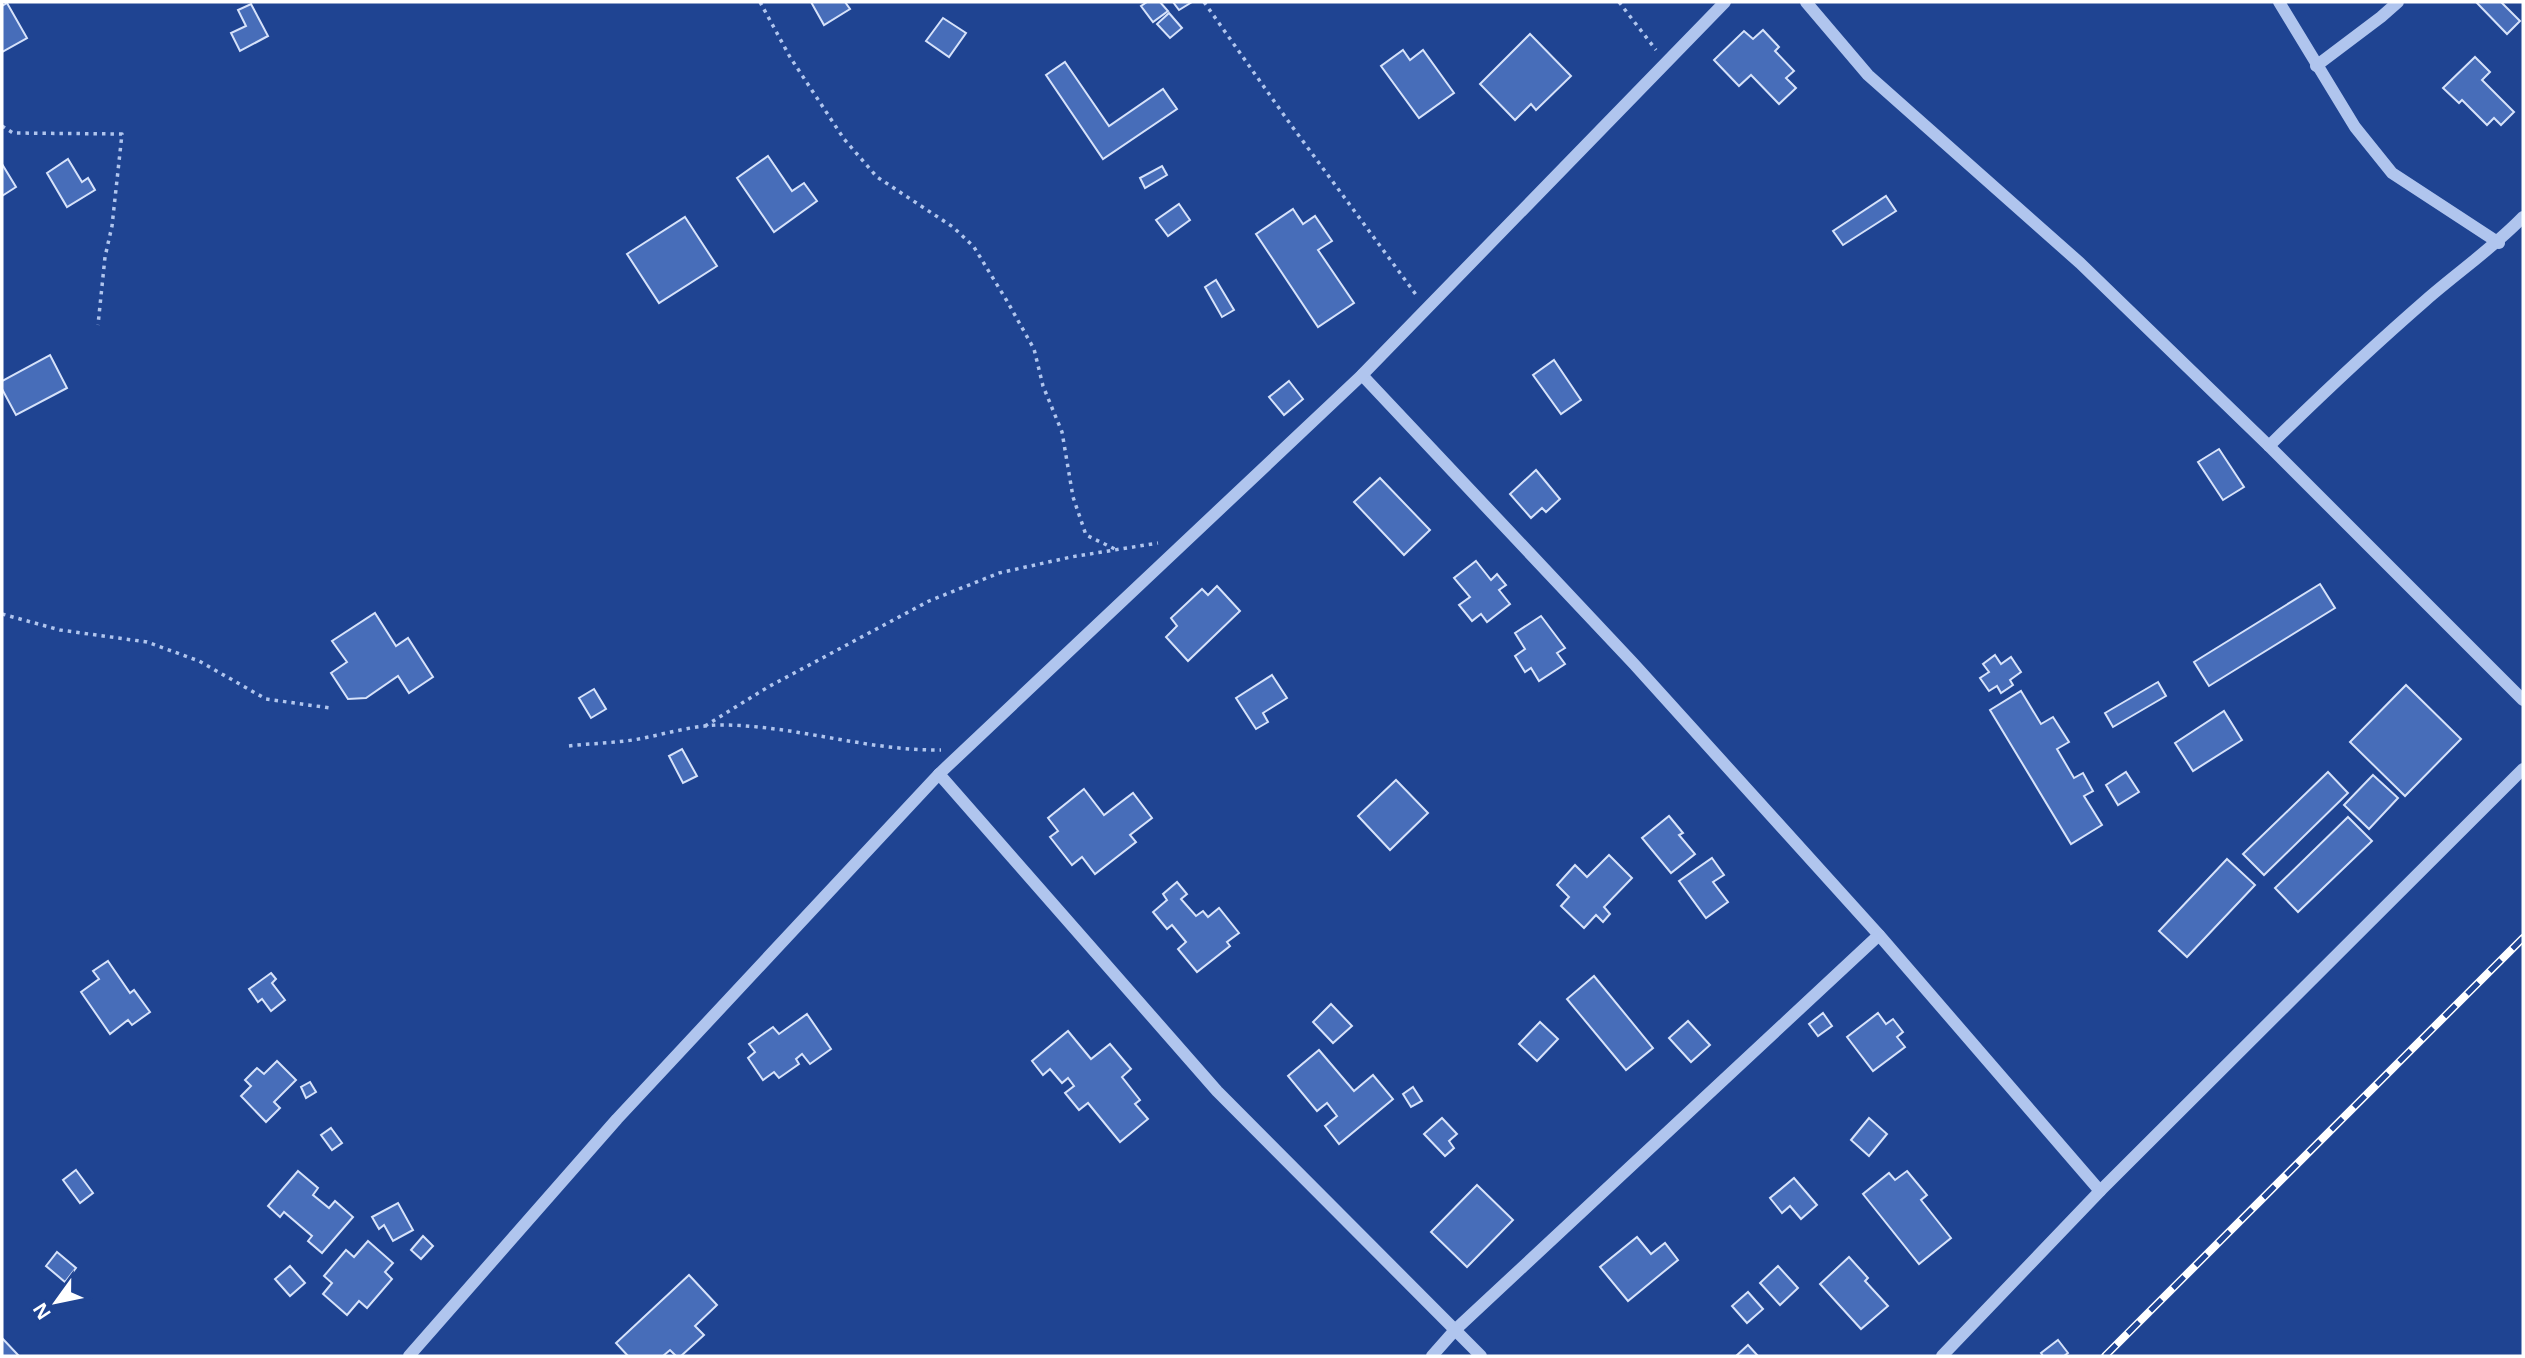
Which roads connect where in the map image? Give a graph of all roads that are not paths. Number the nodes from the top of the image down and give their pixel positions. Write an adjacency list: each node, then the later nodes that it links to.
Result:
1 (1725, 2): 8 (street)
2 (1806, 2): 9 (street)
3 (2279, 2): 5 (street)
4 (2398, 2): 5 (street)
5 (2316, 66): 7 (street)
6 (2523, 217): 7 (street)
7 (2499, 243): 9 (street)
8 (1363, 375): 12 (street); 13 (street)
9 (2269, 446): 10 (street)
10 (2523, 700)
11 (2523, 769): 14 (street)
12 (939, 774): 15 (street); 16 (street)
13 (1879, 935): 14 (street); 15 (street)
14 (2100, 1191): 19 (street)
15 (1455, 1330): 17 (street); 18 (street)
16 (409, 1356)
17 (1433, 1356)
18 (1481, 1356)
19 (1942, 1356)

